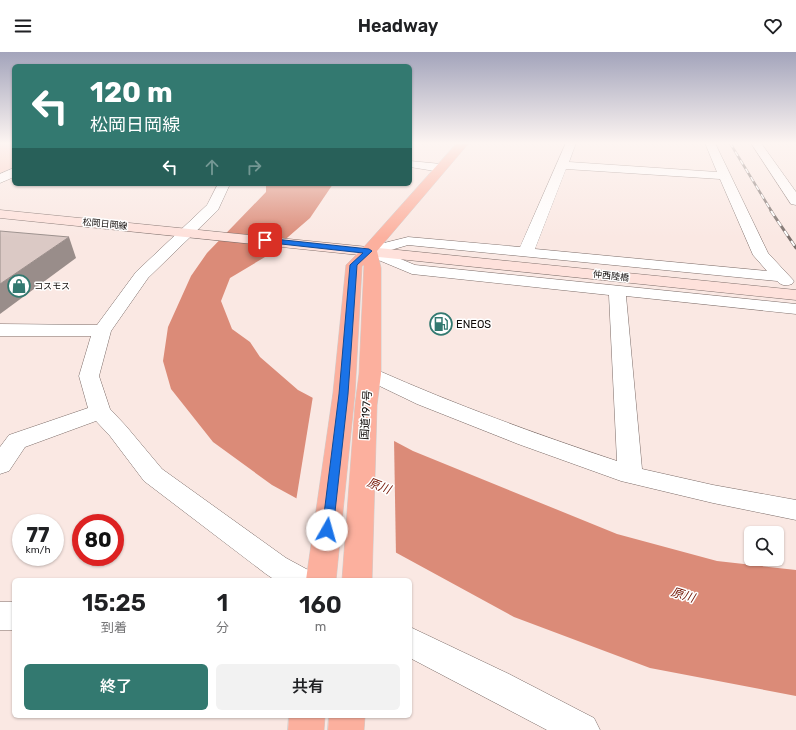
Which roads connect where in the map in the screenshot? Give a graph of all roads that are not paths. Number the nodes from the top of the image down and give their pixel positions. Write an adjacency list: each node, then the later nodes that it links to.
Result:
1 (435, 175): 10 (highway)
2 (558, 175): 11 (street)
3 (706, 175): 5 (street)
4 (778, 175): 7 (street)
5 (726, 176): 12 (street)
6 (223, 186): 9 (street)
7 (796, 201)
8 (0, 214): 9 (main road, 松岡日岡線)
9 (186, 233): 10 (main road, 松岡日岡線); 17 (street)
10 (369, 251): 11 (street); 13 (street); 14 (main road, 仲西陸橋); 18 (highway, 国道197号); 23 (highway)
11 (526, 252): 12 (street)
12 (783, 277): 14 (street)
13 (617, 291): 15 (street); 21 (street)
14 (796, 295)
15 (796, 309)
16 (0, 330): 17 (street)
17 (102, 331): 19 (street)
18 (370, 374): 21 (street); 24 (highway, 国道197号)
19 (100, 412): 20 (street); 25 (street)
20 (0, 465)
21 (630, 474): 22 (street)
22 (796, 510)
23 (322, 570)
24 (357, 575)
25 (297, 578)
26 (0, 616): 27 (street)
27 (12, 616)
28 (412, 643): 33 (street)
29 (307, 718): 31 (highway)
30 (347, 718): 32 (highway)
31 (306, 730)
32 (346, 730)
33 (582, 730)

